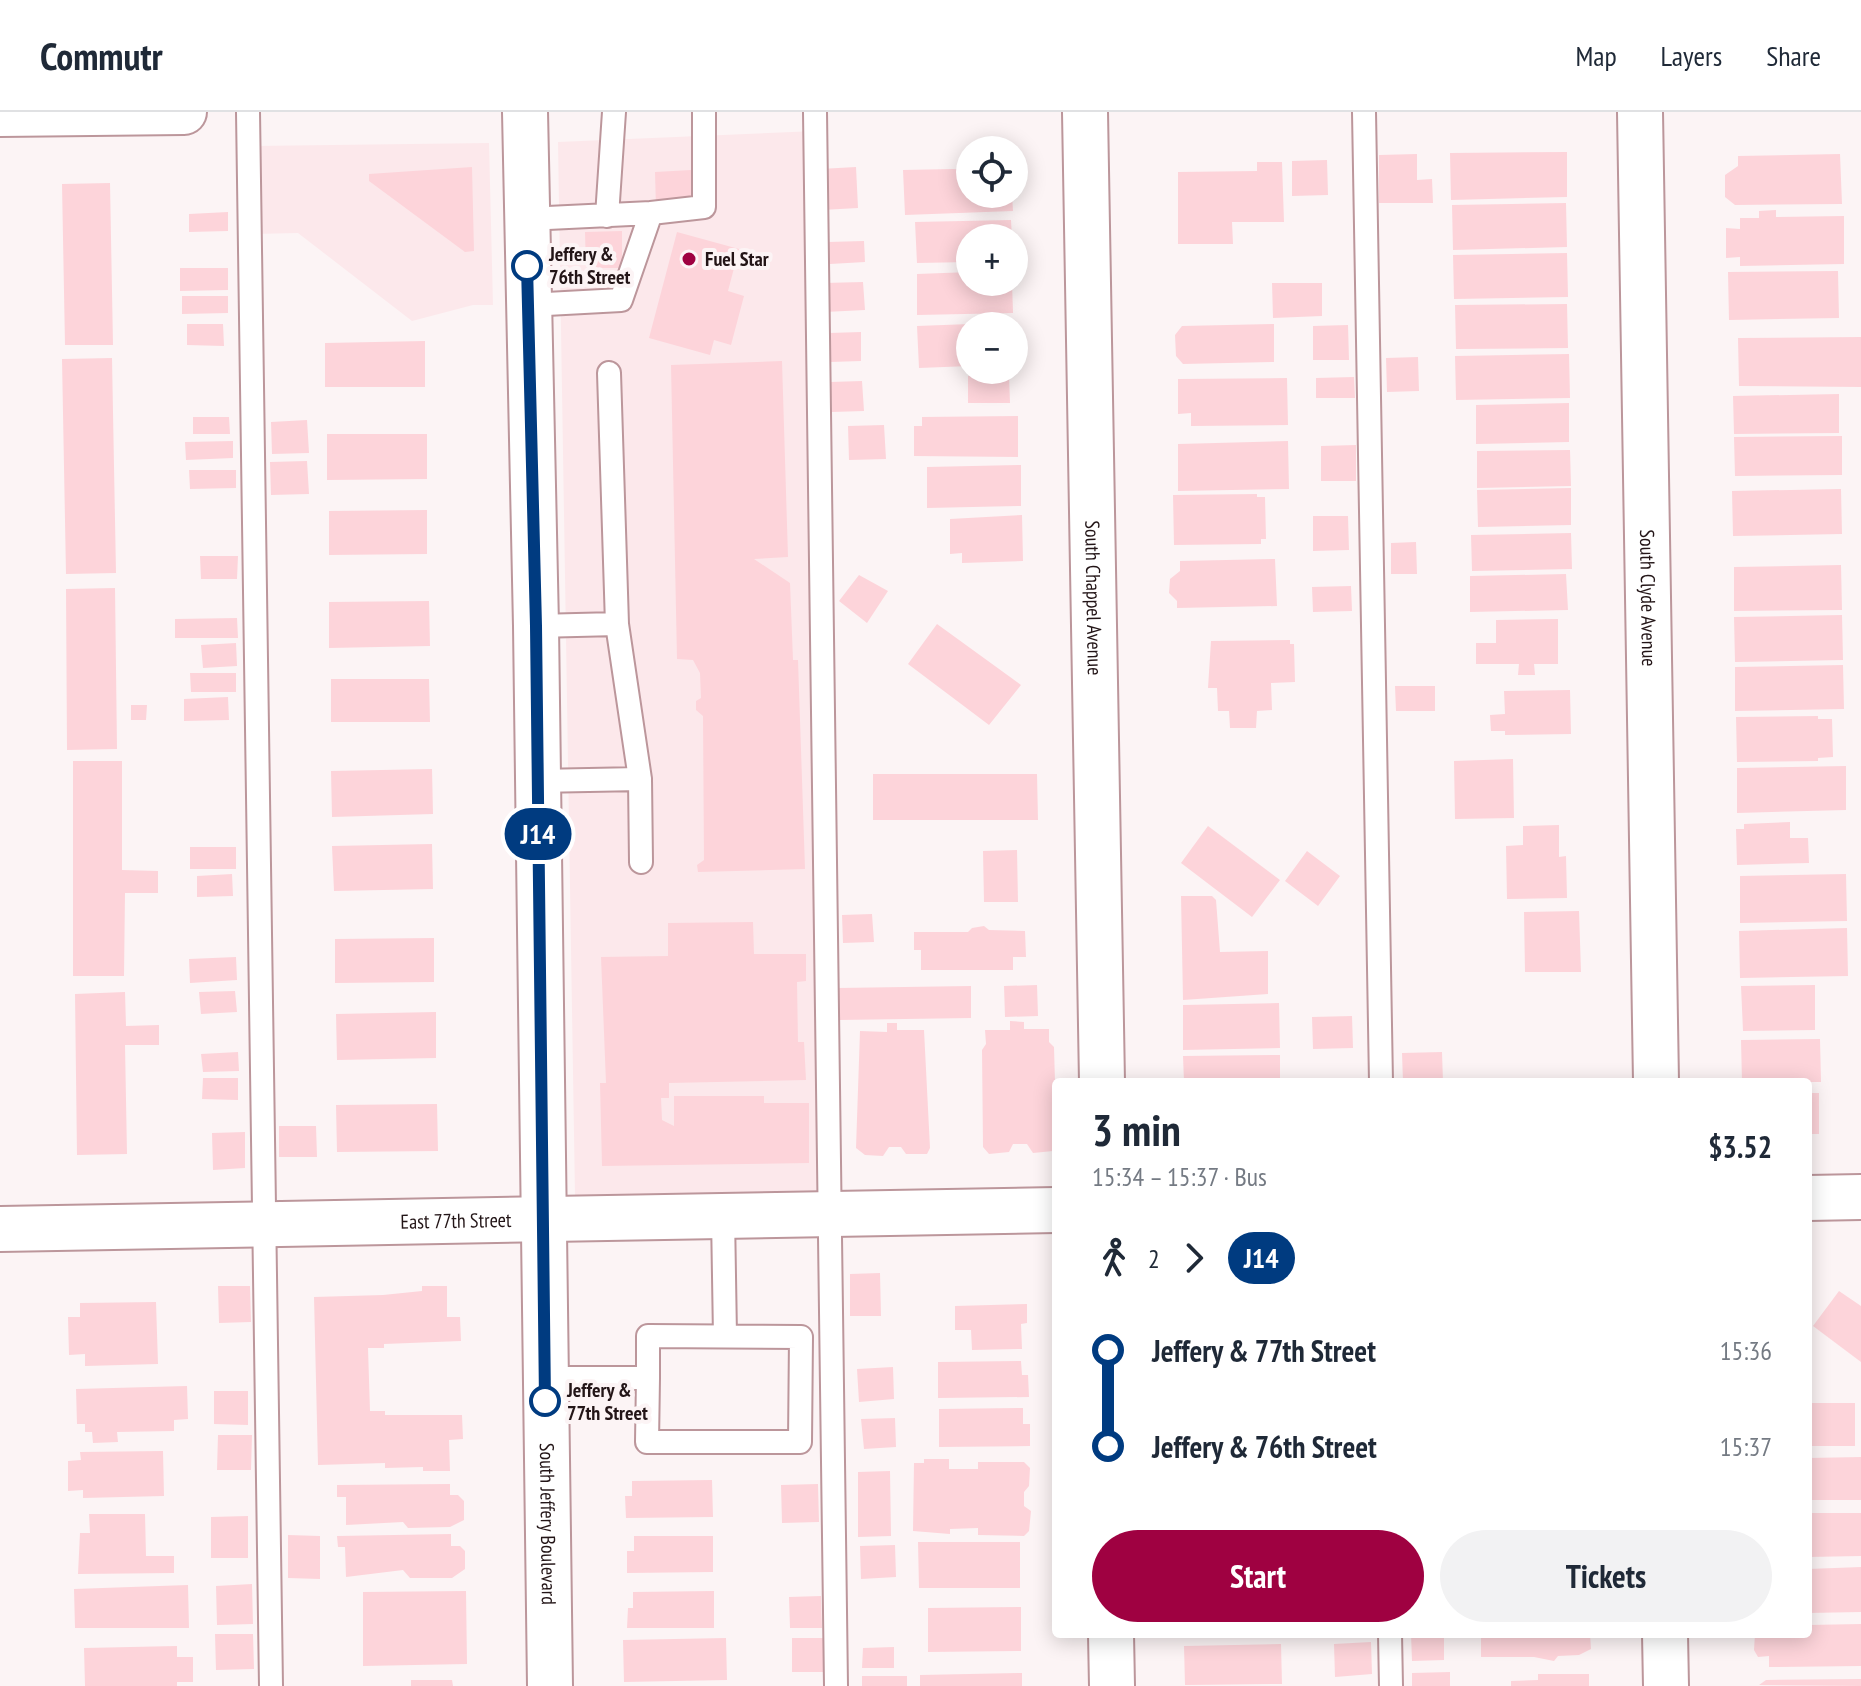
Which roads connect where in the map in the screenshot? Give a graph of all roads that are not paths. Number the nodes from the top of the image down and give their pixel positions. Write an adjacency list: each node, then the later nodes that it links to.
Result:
1 (184, 112): 10 (street)
2 (248, 112): 31 (lane)
3 (525, 112): 14 (street, South Jeffery Boulevard)
4 (614, 112): 13 (lane)
5 (704, 112): 12 (lane)
6 (815, 112): 28 (lane)
7 (1085, 112): 22 (street, South Chappel Avenue)
8 (1364, 112): 23 (lane)
9 (1640, 112): 24 (street, South Clyde Avenue)
10 (79, 113): 11 (street)
11 (0, 114)
12 (651, 213): 13 (lane); 15 (lane)
13 (607, 216): 14 (lane)
14 (527, 219): 15 (street, South Jeffery Boulevard)
15 (528, 305): 18 (street, South Jeffery Boulevard)
16 (609, 373): 17 (lane)
17 (617, 624): 18 (lane); 19 (lane)
18 (536, 626): 20 (street, South Jeffery Boulevard)
19 (640, 779): 20 (lane); 21 (lane)
20 (537, 781): 30 (street, South Jeffery Boulevard)
21 (641, 862)
22 (1102, 1078)
23 (1381, 1078)
24 (1656, 1078)
25 (1861, 1197): 26 (street)
26 (1812, 1198)
27 (1052, 1210): 28 (street, East 77th Street)
28 (830, 1214): 29 (street, East 77th Street); 41 (lane)
29 (723, 1216): 30 (street, East 77th Street); 33 (lane)
30 (542, 1219): 31 (street, East 77th Street); 34 (street, South Jeffery Boulevard)
31 (264, 1225): 32 (street, East 77th Street); 39 (lane)
32 (0, 1229)
33 (725, 1336): 35 (lane); 35 (lane)
34 (545, 1378): 35 (lane); 40 (street, South Jeffery Boulevard)
35 (648, 1378)
36 (1111, 1638): 42 (street)
37 (1390, 1638): 43 (lane)
38 (1665, 1638): 44 (street)
39 (271, 1686)
40 (550, 1686)
41 (836, 1686)
42 (1112, 1686)
43 (1391, 1686)
44 (1666, 1686)

